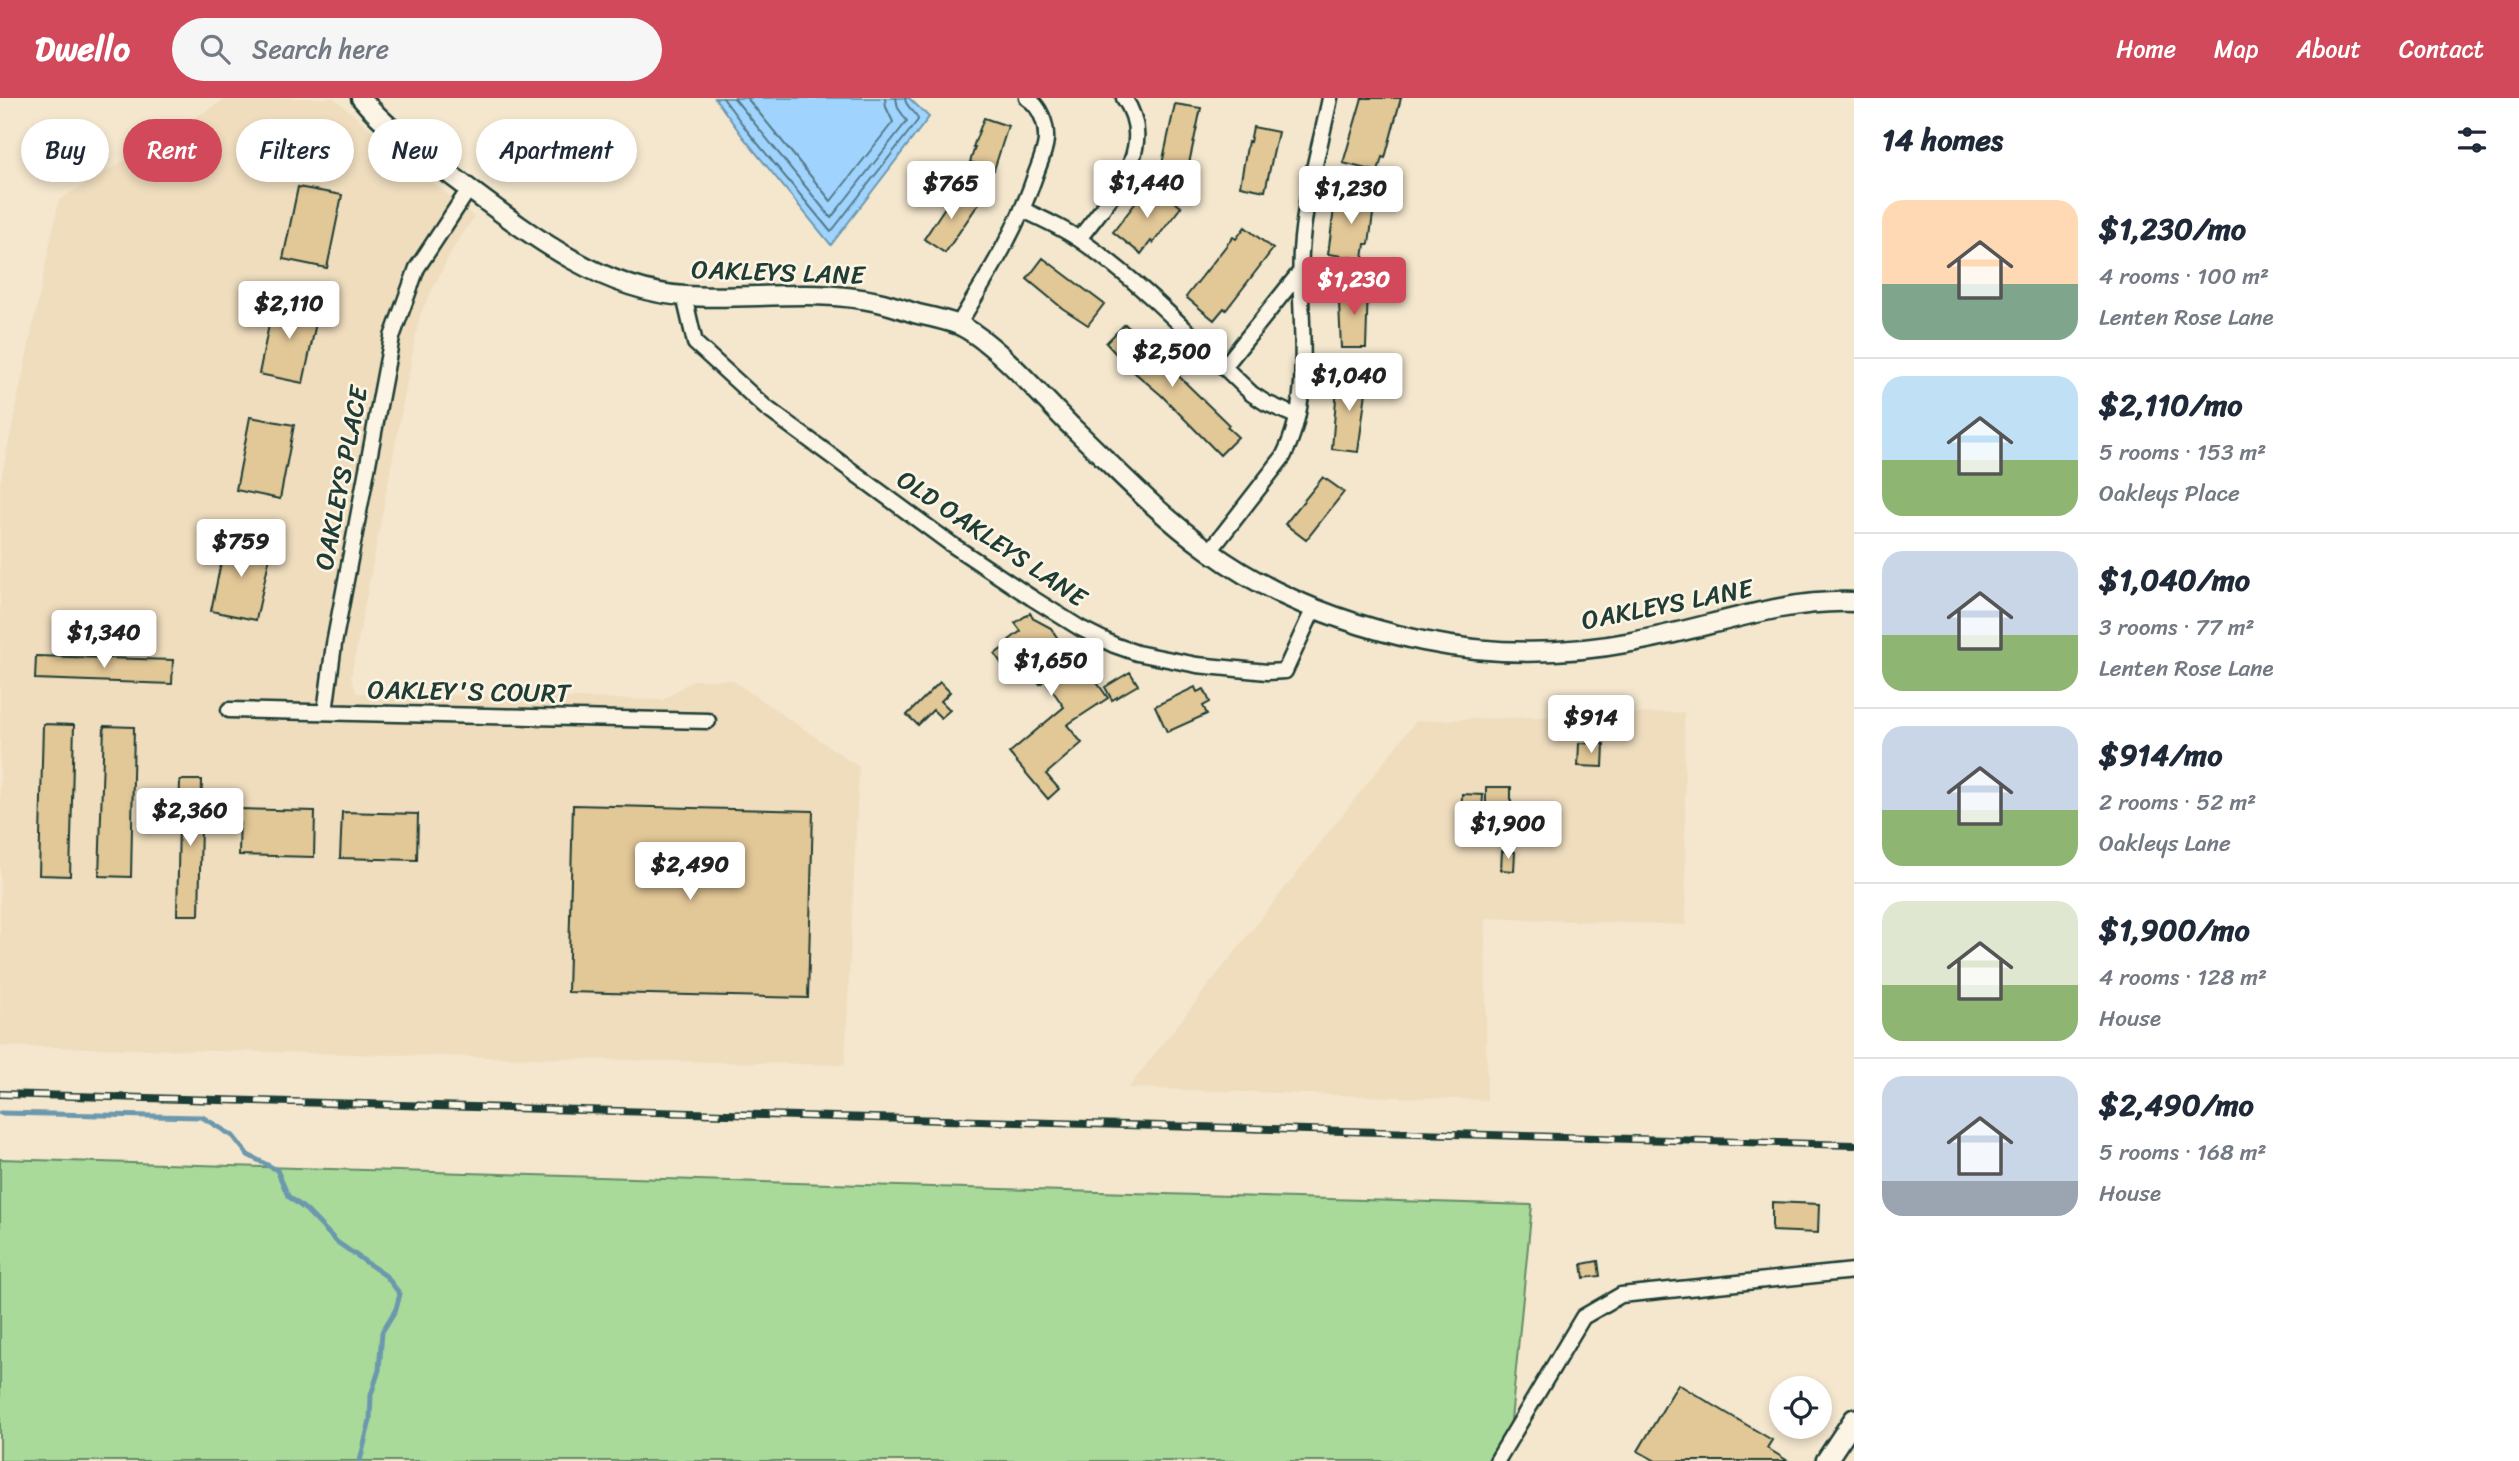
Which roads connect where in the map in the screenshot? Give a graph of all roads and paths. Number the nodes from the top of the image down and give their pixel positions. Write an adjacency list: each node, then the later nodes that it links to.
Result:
1 (361, 98): 5 (street, OAKLEYS LANE)
2 (1027, 98): 6 (street)
3 (1124, 98): 7 (street)
4 (1330, 98): 8 (street)
5 (469, 188): 9 (street, OAKLEYS LANE); 17 (street, OAKLEYS PLACE)
6 (1023, 210): 7 (street); 10 (street)
7 (1079, 239): 11 (street)
8 (1300, 272): 11 (street); 12 (street)
9 (684, 296): 10 (street, OAKLEYS LANE); 15 (street, OLD OAKLEYS LANE)
10 (958, 325): 13 (street, OAKLEYS LANE)
11 (1224, 367): 12 (street)
12 (1296, 416): 13 (street)
13 (1210, 551): 15 (street, OAKLEYS LANE)
14 (1854, 602): 15 (street, OAKLEYS LANE)
15 (1314, 608)
16 (229, 710): 17 (street, OAKLEY'S COURT)
17 (325, 712): 18 (street, OAKLEY'S COURT)
18 (708, 721)
19 (1854, 1271): 21 (street)
20 (1854, 1419): 22 (main road)
21 (1497, 1461)
22 (1826, 1461)

